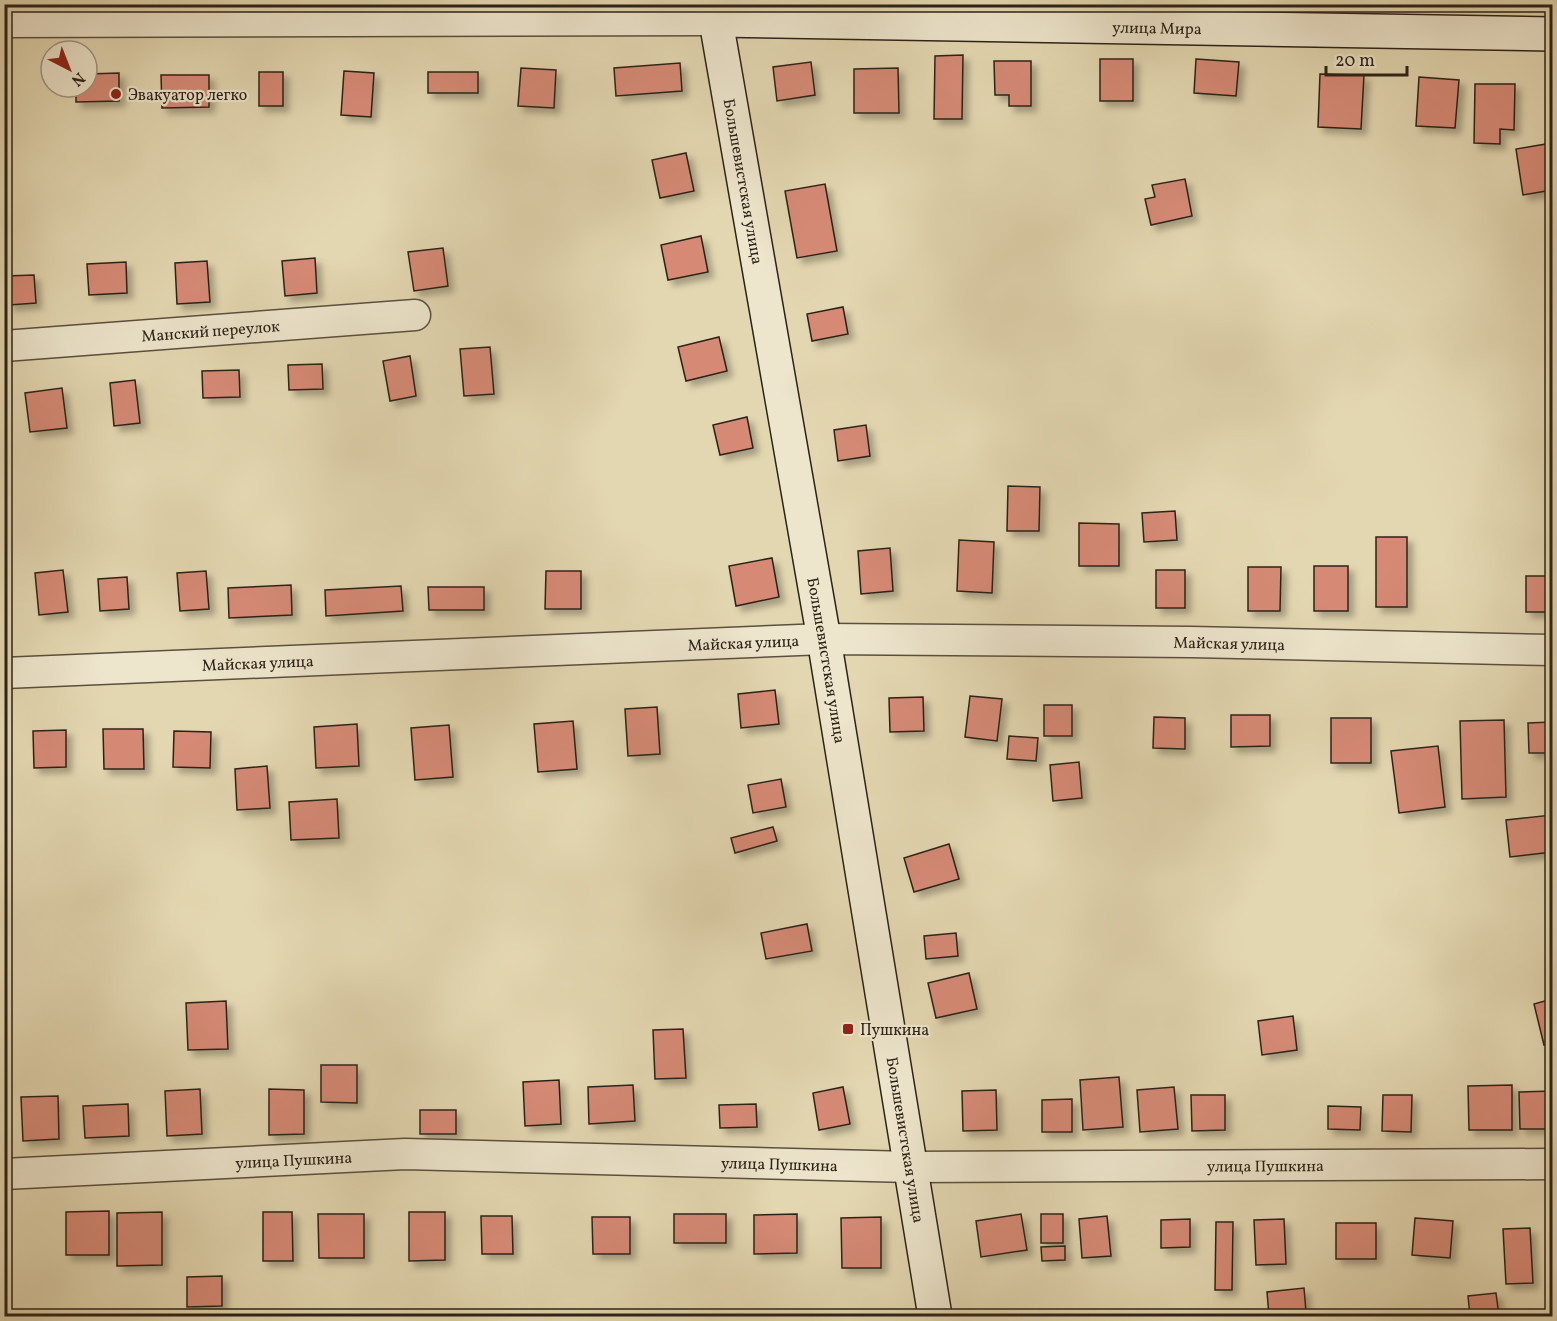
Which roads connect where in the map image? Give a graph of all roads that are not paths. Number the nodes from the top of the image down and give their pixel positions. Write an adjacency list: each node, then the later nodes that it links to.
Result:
1 (714, 12): 2 (street, улица Мира); 3 (street, улица Мира); 6 (street, Большевистская улица)
2 (4, 22)
3 (1552, 34)
4 (415, 315): 5 (street, Манский переулок)
5 (4, 346)
6 (824, 639): 7 (street, Майская улица); 8 (street, Майская улица); 10 (street, Большевистская улица)
7 (1552, 650)
8 (4, 673)
9 (1552, 1164): 10 (street, улица Пушкина)
10 (910, 1167): 11 (street, улица Пушкина); 12 (street, Большевистская улица)
11 (4, 1174)
12 (935, 1317)

